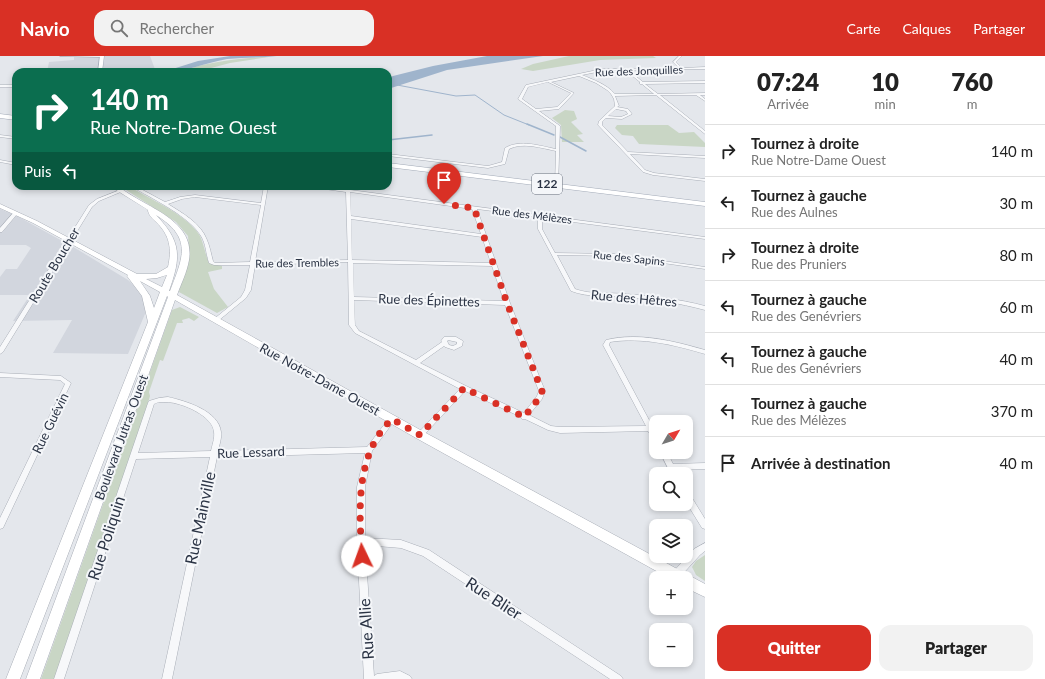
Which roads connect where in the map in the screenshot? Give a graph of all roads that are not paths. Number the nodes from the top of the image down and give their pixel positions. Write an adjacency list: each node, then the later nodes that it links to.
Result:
1 (61, 56): 2 (street)
2 (101, 56): 4 (main road)
3 (681, 56): 7 (street)
4 (100, 68)
5 (705, 68): 7 (street, Rue des Jonquilles)
6 (625, 69): 7 (street, Rue des Jonquilles); 8 (street, Rue des Jonquilles); 11 (street)
7 (682, 69)
8 (578, 75): 9 (street, Rue des Jonquilles); 17 (street)
9 (547, 81): 20 (street, Rue des Jonquilles); 20 (street)
10 (705, 82): 11 (street)
11 (641, 83): 14 (street)
12 (0, 86): 13 (street)
13 (12, 86)
14 (656, 94): 15 (street); 17 (street); 26 (street)
15 (697, 94): 16 (street); 18 (street)
16 (705, 94)
17 (614, 95): 19 (street)
18 (705, 100)
19 (615, 108): 24 (street); 24 (street)
20 (537, 110): 29 (street, Rue des Jonquilles)
21 (0, 113): 22 (main road)
22 (12, 114)
23 (0, 116): 25 (main road)
24 (606, 117): 30 (street)
25 (12, 118)
26 (705, 133)
27 (0, 136): 28 (street)
28 (12, 138)
29 (557, 150): 31 (street); 38 (street, Rue des Jonquilles)
30 (627, 153): 32 (street); 37 (street)
31 (392, 155)
32 (705, 158)
33 (0, 162): 35 (street)
34 (392, 162): 38 (main road, 122)
35 (12, 164)
36 (392, 165): 38 (main road, 122)
37 (705, 180)
38 (557, 183): 44 (main road, 122); 47 (main road, 122)
39 (144, 190): 45 (street, Rue des Trembles)
40 (265, 190): 46 (street)
41 (336, 190): 43 (street, Rue des Mélèzes)
42 (121, 191): 49 (main road, Boulevard Jutras Ouest); 57 (street, Route Boucher)
43 (348, 192): 50 (street, Rue des Mélèzes); 53 (street)
44 (705, 199)
45 (164, 204): 46 (street); 60 (street, Rue des Trembles)
46 (263, 204): 60 (street)
47 (705, 204)
48 (0, 206): 51 (main road, Rue Notre-Dame Ouest)
49 (149, 208): 62 (main road, Boulevard Jutras Ouest); 65 (main road, Boulevard Jutras Ouest)
50 (474, 208): 52 (street, Rue des Mélèzes); 55 (street)
51 (16, 213): 54 (street); 57 (main road, Rue Notre-Dame Ouest)
52 (540, 216): 56 (street, Rue des Mélèzes); 58 (street, Rue des Hêtres)
53 (349, 217): 55 (street); 59 (street)
54 (0, 231)
55 (484, 236): 61 (street)
56 (705, 238)
57 (70, 240): 64 (main road, Rue Notre-Dame Ouest); 72 (street, Route Boucher)
58 (553, 254): 63 (street, Rue des Sapins); 68 (street, Rue des Hêtres)
59 (350, 262): 60 (street, Rue des Trembles); 61 (street, Rue des Trembles); 66 (street)
60 (253, 263): 69 (street)
61 (494, 265): 67 (street)
62 (172, 268): 64 (main road); 65 (main road, Boulevard Jutras Ouest)
63 (705, 268)
64 (126, 271): 65 (main road, Rue Notre-Dame Ouest); 70 (main road)
65 (168, 293): 69 (main road, Rue Notre-Dame Ouest); 70 (main road, Boulevard Jutras Ouest); 98 (main road, Boulevard Jutras Ouest)
66 (351, 298): 67 (street, Rue des Épinettes); 74 (street)
67 (507, 303): 78 (street)
68 (705, 308)
69 (216, 320): 79 (main road, Rue Notre-Dame Ouest)
70 (151, 324): 97 (main road, Boulevard Jutras Ouest)
71 (444, 343): 74 (street)
72 (0, 352)
73 (705, 352): 80 (street)
74 (417, 362): 76 (street)
75 (0, 374): 89 (street, Rue Guévin)
76 (464, 388): 78 (street); 82 (street)
77 (156, 399): 84 (street, Rue Mainville); 85 (street, Rue Poliquin)
78 (524, 417): 81 (street)
79 (392, 419): 82 (main road, Rue Notre-Dame Ouest); 83 (street, Rue Allie)
80 (649, 426)
81 (649, 428)
82 (420, 435): 93 (main road, Rue Notre-Dame Ouest)
83 (370, 450): 84 (street, Rue Lessard); 91 (street, Rue Allie)
84 (214, 454): 85 (street, Rue Lessard); 100 (street, Rue Mainville)
85 (133, 456): 99 (street, Rue Poliquin)
86 (705, 466): 87 (street)
87 (693, 468)
88 (693, 506): 90 (street)
89 (0, 526)
90 (705, 526)
91 (361, 541): 101 (street, Rue Allie); 104 (street, Rue Blier)
92 (705, 547): 94 (street)
93 (668, 571)
94 (686, 571)
95 (693, 584): 96 (main road, Rue Notre-Dame Ouest)
96 (705, 591)
97 (13, 679)
98 (34, 679)
99 (59, 679)
100 (167, 679)
101 (369, 679)
102 (377, 679): 103 (street)
103 (407, 679)
104 (618, 679)

